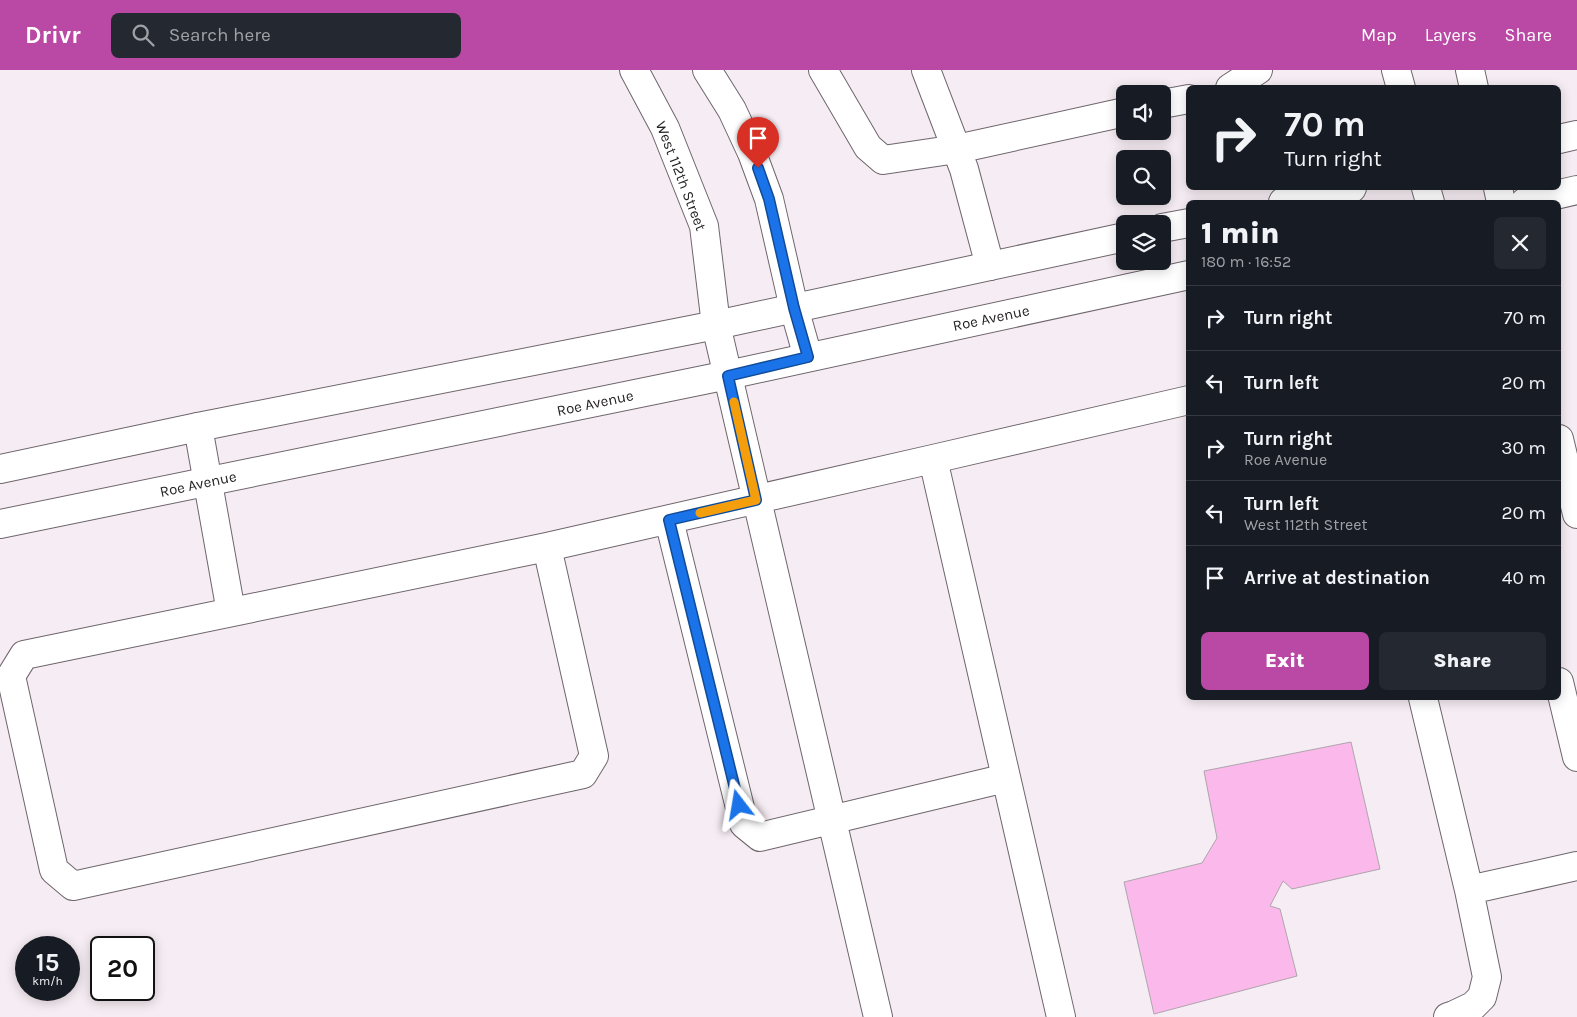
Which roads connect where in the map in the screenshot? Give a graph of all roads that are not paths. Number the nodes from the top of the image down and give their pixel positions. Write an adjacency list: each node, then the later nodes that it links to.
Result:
1 (634, 70): 27 (main road, West 112th Street)
2 (706, 70): 26 (main road)
3 (824, 70): 16 (main road)
4 (926, 70): 16 (main road)
5 (1258, 70): 8 (main road)
6 (1396, 70): 9 (main road)
7 (1470, 70): 10 (main road)
8 (1235, 85)
9 (1400, 85)
10 (1473, 85)
11 (1186, 100): 12 (main road)
12 (1171, 102)
13 (1116, 114): 16 (main road)
14 (1577, 135): 15 (main road)
15 (1561, 139)
16 (957, 149): 24 (main road)
17 (1342, 190): 19 (main road)
18 (1577, 190): 20 (main road)
19 (1292, 200)
20 (1534, 200)
21 (1186, 224): 22 (main road)
22 (1171, 226)
23 (1116, 239): 24 (main road)
24 (990, 266): 26 (main road)
25 (1186, 276): 28 (main road, Roe Avenue)
26 (794, 308): 27 (main road); 28 (main road)
27 (716, 325): 29 (main road, West 112th Street); 31 (main road)
28 (808, 357): 29 (main road, Roe Avenue)
29 (728, 376): 35 (main road, Roe Avenue); 37 (main road, West 112th Street)
30 (1186, 401): 33 (main road)
31 (198, 427): 34 (main road); 35 (main road)
32 (1561, 446): 36 (main road)
33 (933, 460): 37 (main road); 45 (main road)
34 (0, 469)
35 (208, 482): 39 (main road, Roe Avenue); 41 (main road)
36 (1575, 498)
37 (756, 500): 38 (main road); 46 (main road, West 112th Street)
38 (669, 520): 40 (main road); 46 (main road)
39 (0, 524)
40 (547, 547): 41 (main road); 41 (main road)
41 (231, 612)
42 (1561, 690): 44 (main road)
43 (1423, 700): 48 (main road)
44 (1577, 757)
45 (1006, 778): 46 (main road); 50 (main road)
46 (831, 820): 49 (main road, West 112th Street)
47 (1577, 866): 48 (main road)
48 (1469, 890): 51 (main road)
49 (878, 1017)
50 (1062, 1017)
51 (1448, 1017)

